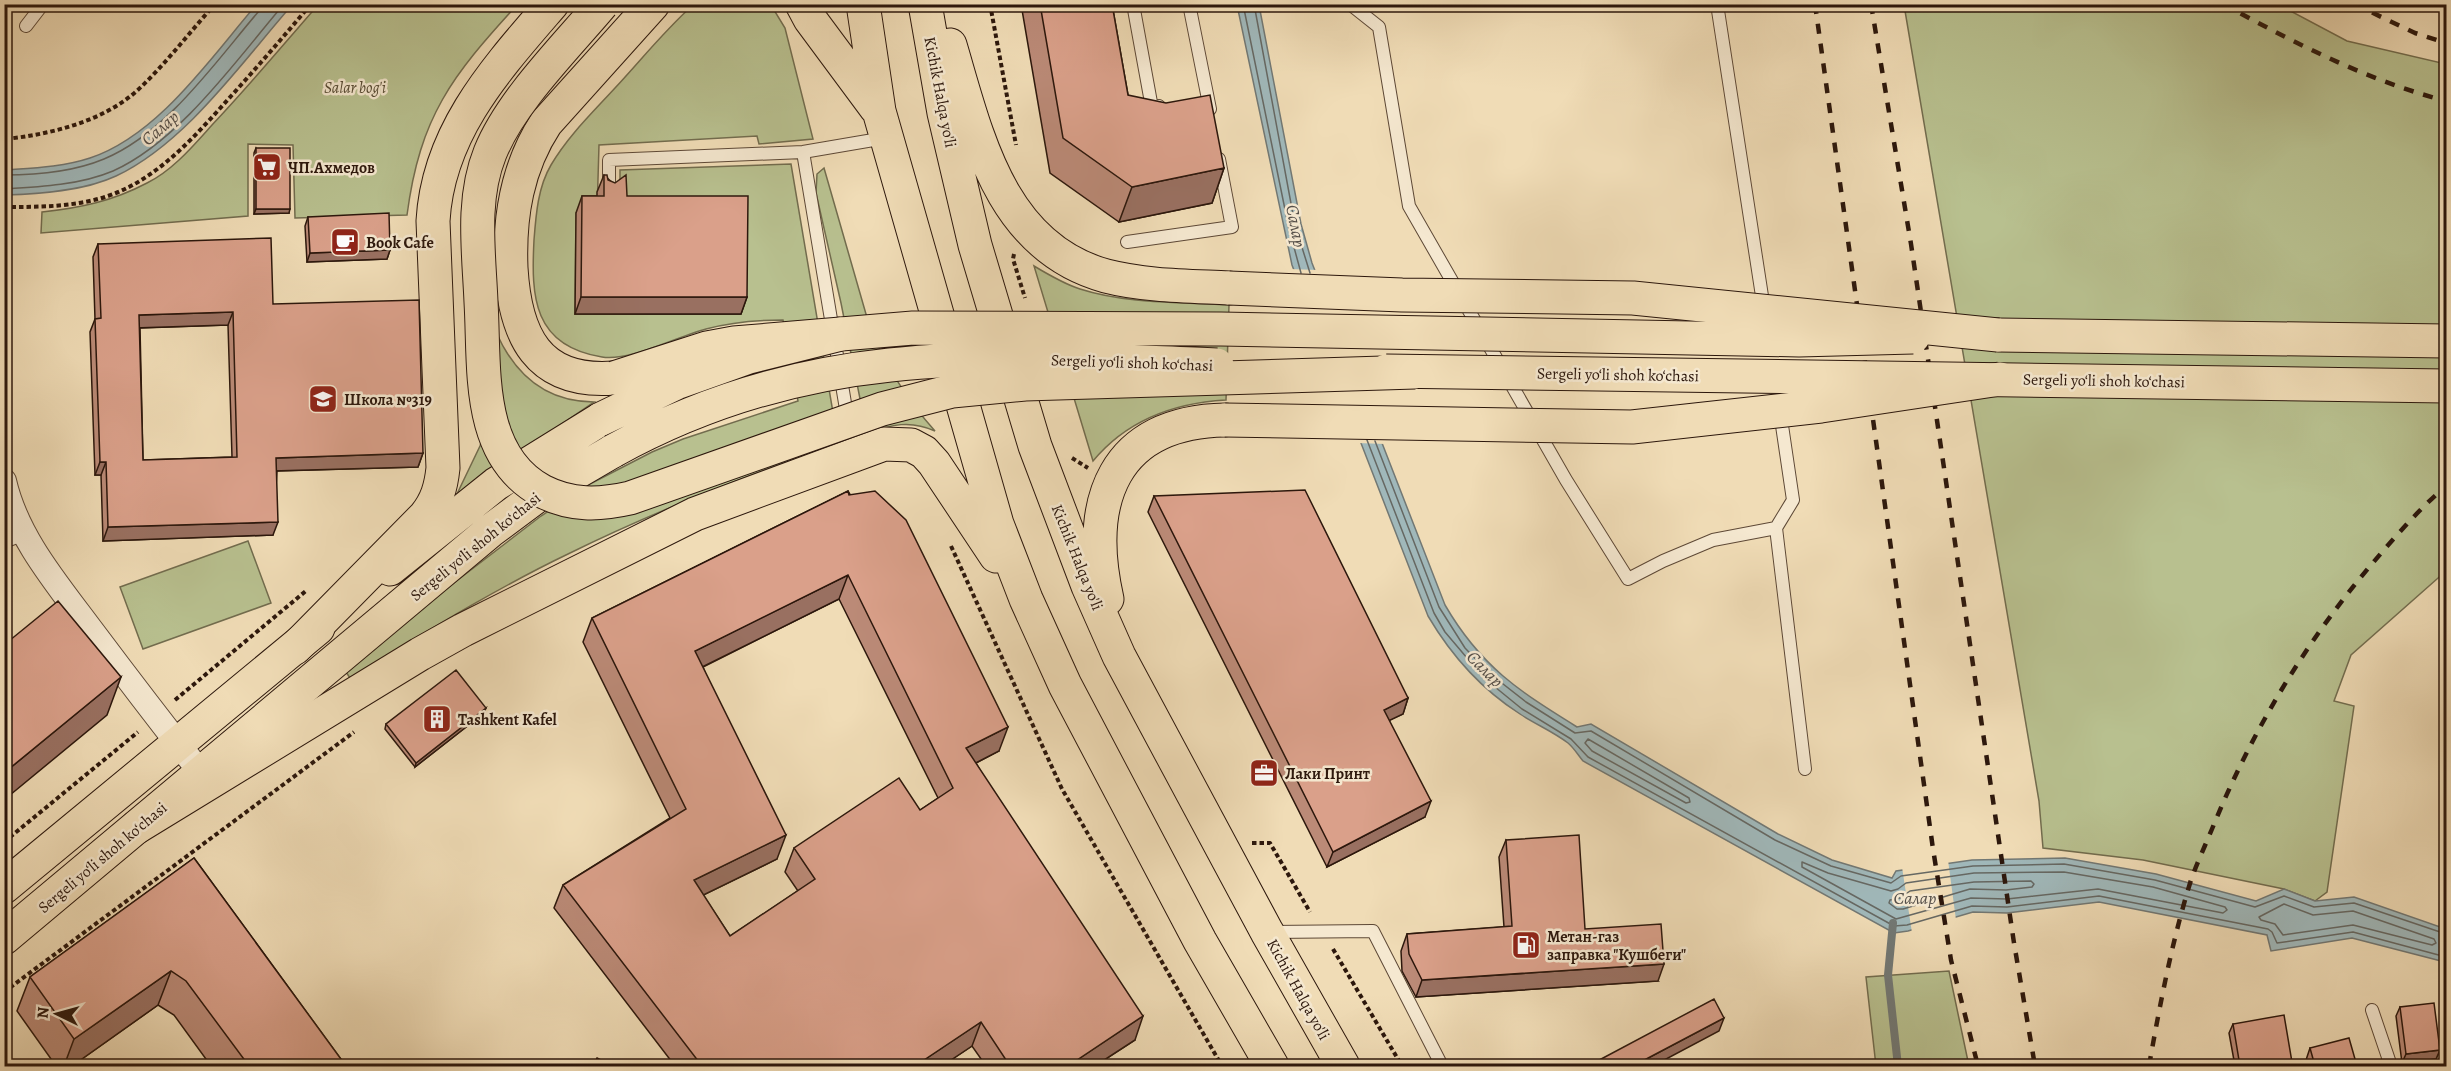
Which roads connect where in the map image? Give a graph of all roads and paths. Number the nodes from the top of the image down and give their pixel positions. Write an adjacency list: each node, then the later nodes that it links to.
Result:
1 (43, 4): 16 (lane)
2 (215, 4): 20 (path)
3 (311, 4): 25 (path)
4 (552, 4): 44 (main road)
5 (602, 4): 32 (main road, bridge)
6 (653, 4): 29 (main road, bridge)
7 (802, 4): 19 (main road)
8 (863, 4): 19 (main road)
9 (925, 4): 45 (main road, Kichik Halqa yo'li)
10 (938, 4): 26 (main road)
11 (990, 4): 23 (path)
12 (1133, 4): 17 (lane)
13 (1189, 4): 18 (lane)
14 (1350, 4): 39 (lane)
15 (1717, 4): 39 (lane)
16 (26, 26)
17 (1174, 104)
18 (1211, 119)
19 (882, 124): 22 (lane); 43 (main road)
20 (6, 139)
21 (1218, 151): 27 (lane)
22 (803, 152): 24 (lane); 35 (lane)
23 (1017, 152)
24 (609, 192)
25 (4, 207)
26 (1019, 217): 28 (path); 30 (main road, bridge)
27 (1127, 242)
28 (1026, 303)
29 (841, 334): 30 (main road, Sergeli yo‘li shoh ko‘chasi, bridge); 44 (main road, Sergeli yo‘li shoh ko‘chasi, bridge)
30 (1998, 335): 31 (main road, Sergeli yo‘li shoh ko‘chasi)
31 (2446, 341)
32 (1415, 372): 33 (main road, Sergeli yo‘li shoh ko‘chasi, bridge); 51 (main road, Sergeli yo‘li shoh ko‘chasi, bridge)
33 (2000, 379): 34 (main road, Sergeli yo‘li shoh ko‘chasi, bridge); 38 (main road, bridge)
34 (2446, 387)
35 (845, 445): 43 (main road); 52 (main road)
36 (1069, 448): 38 (path)
37 (4, 481): 40 (street)
38 (1111, 481): 45 (main road)
39 (1776, 528): 50 (lane)
40 (15, 538): 49 (street)
41 (950, 544): 61 (path)
42 (315, 583): 46 (path)
43 (1026, 599): 62 (main road)
44 (294, 648): 49 (main road, Sergeli yo‘li shoh ko‘chasi)
45 (1119, 656): 57 (main road, Kichik Halqa yo'li)
46 (169, 705)
47 (140, 731): 53 (path)
48 (354, 732): 59 (path)
49 (178, 744): 51 (street); 55 (main road, Sergeli yo‘li shoh ko‘chasi)
50 (1805, 769)
51 (201, 773): 52 (main road, Sergeli yo‘li shoh ko‘chasi)
52 (137, 827): 58 (main road, Sergeli yo‘li shoh ko‘chasi)
53 (4, 842)
54 (1243, 842): 56 (path)
55 (4, 887)
56 (1322, 931): 57 (lane); 64 (path); 65 (lane)
57 (1267, 932): 63 (main road, Kichik Halqa yo'li)
58 (4, 938)
59 (4, 992)
60 (2372, 1011): 66 (lane)
61 (1222, 1066)
62 (1272, 1066)
63 (1343, 1066)
64 (1402, 1066)
65 (1442, 1066)
66 (2391, 1066)

